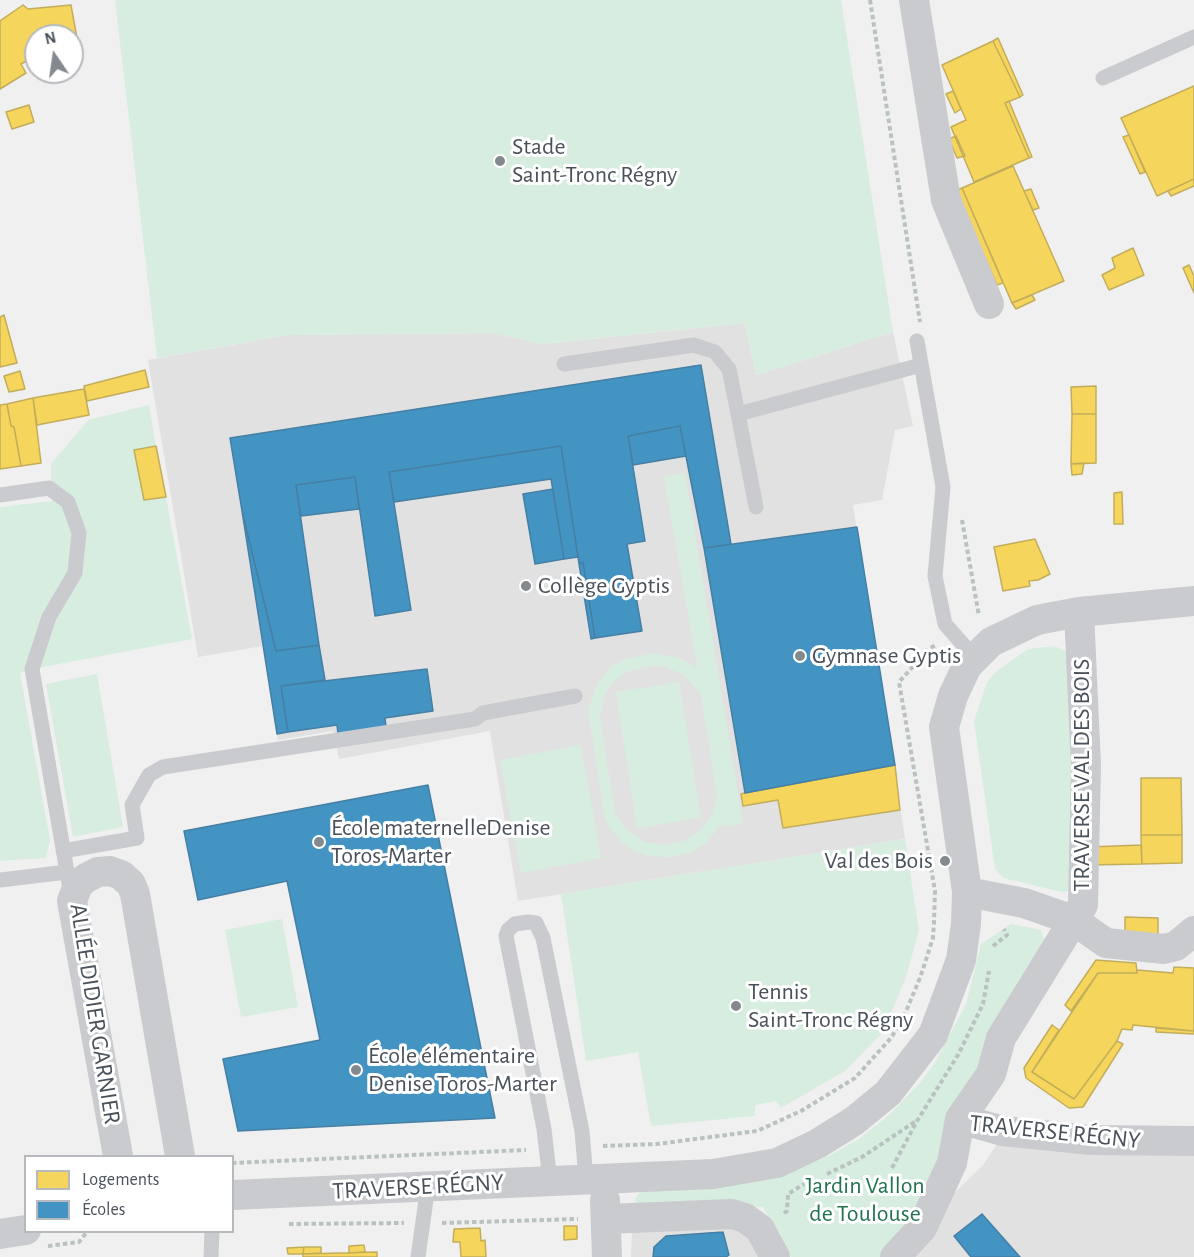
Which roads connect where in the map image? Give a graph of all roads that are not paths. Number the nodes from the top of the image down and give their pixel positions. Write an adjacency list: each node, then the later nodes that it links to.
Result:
1 (914, 0): 4 (street)
2 (1194, 37): 3 (lane)
3 (1103, 78)
4 (989, 304)
5 (917, 341): 7 (lane)
6 (564, 364): 8 (lane)
7 (921, 365): 8 (lane); 13 (lane)
8 (738, 414): 10 (lane)
9 (0, 495): 15 (lane)
10 (756, 507)
11 (1194, 601): 12 (street, TRAVERSE RÉGNY)
12 (1079, 612): 13 (street, TRAVERSE RÉGNY); 19 (street, TRAVERSE VAL DES BOIS)
13 (975, 658): 18 (street, TRAVERSE RÉGNY)
14 (575, 696): 15 (lane)
15 (63, 851): 17 (lane)
16 (0, 880): 17 (lane)
17 (70, 887): 23 (street, ALLÉE DIDIER GARNIER); 24 (street, ALLÉE DIDIER GARNIER)
18 (967, 892): 19 (street); 25 (street, TRAVERSE RÉGNY)
19 (1073, 920): 20 (street); 21 (street, TRAVERSE VAL DES BOIS)
20 (1194, 931)
21 (960, 1119): 22 (street, TRAVERSE RÉGNY); 37 (street, TRAVERSE RÉGNY)
22 (1194, 1141)
23 (118, 1155)
24 (180, 1155)
25 (595, 1179): 26 (street, TRAVERSE RÉGNY); 26 (lane); 29 (street)
26 (550, 1181): 27 (street, TRAVERSE RÉGNY)
27 (428, 1186): 28 (street, TRAVERSE RÉGNY); 34 (lane)
28 (234, 1195)
29 (606, 1219): 35 (street); 36 (street)
30 (24, 1230): 32 (street)
31 (212, 1233): 33 (lane)
32 (0, 1234)
33 (211, 1257)
34 (418, 1257)
35 (608, 1257)
36 (775, 1257)
37 (895, 1257)

